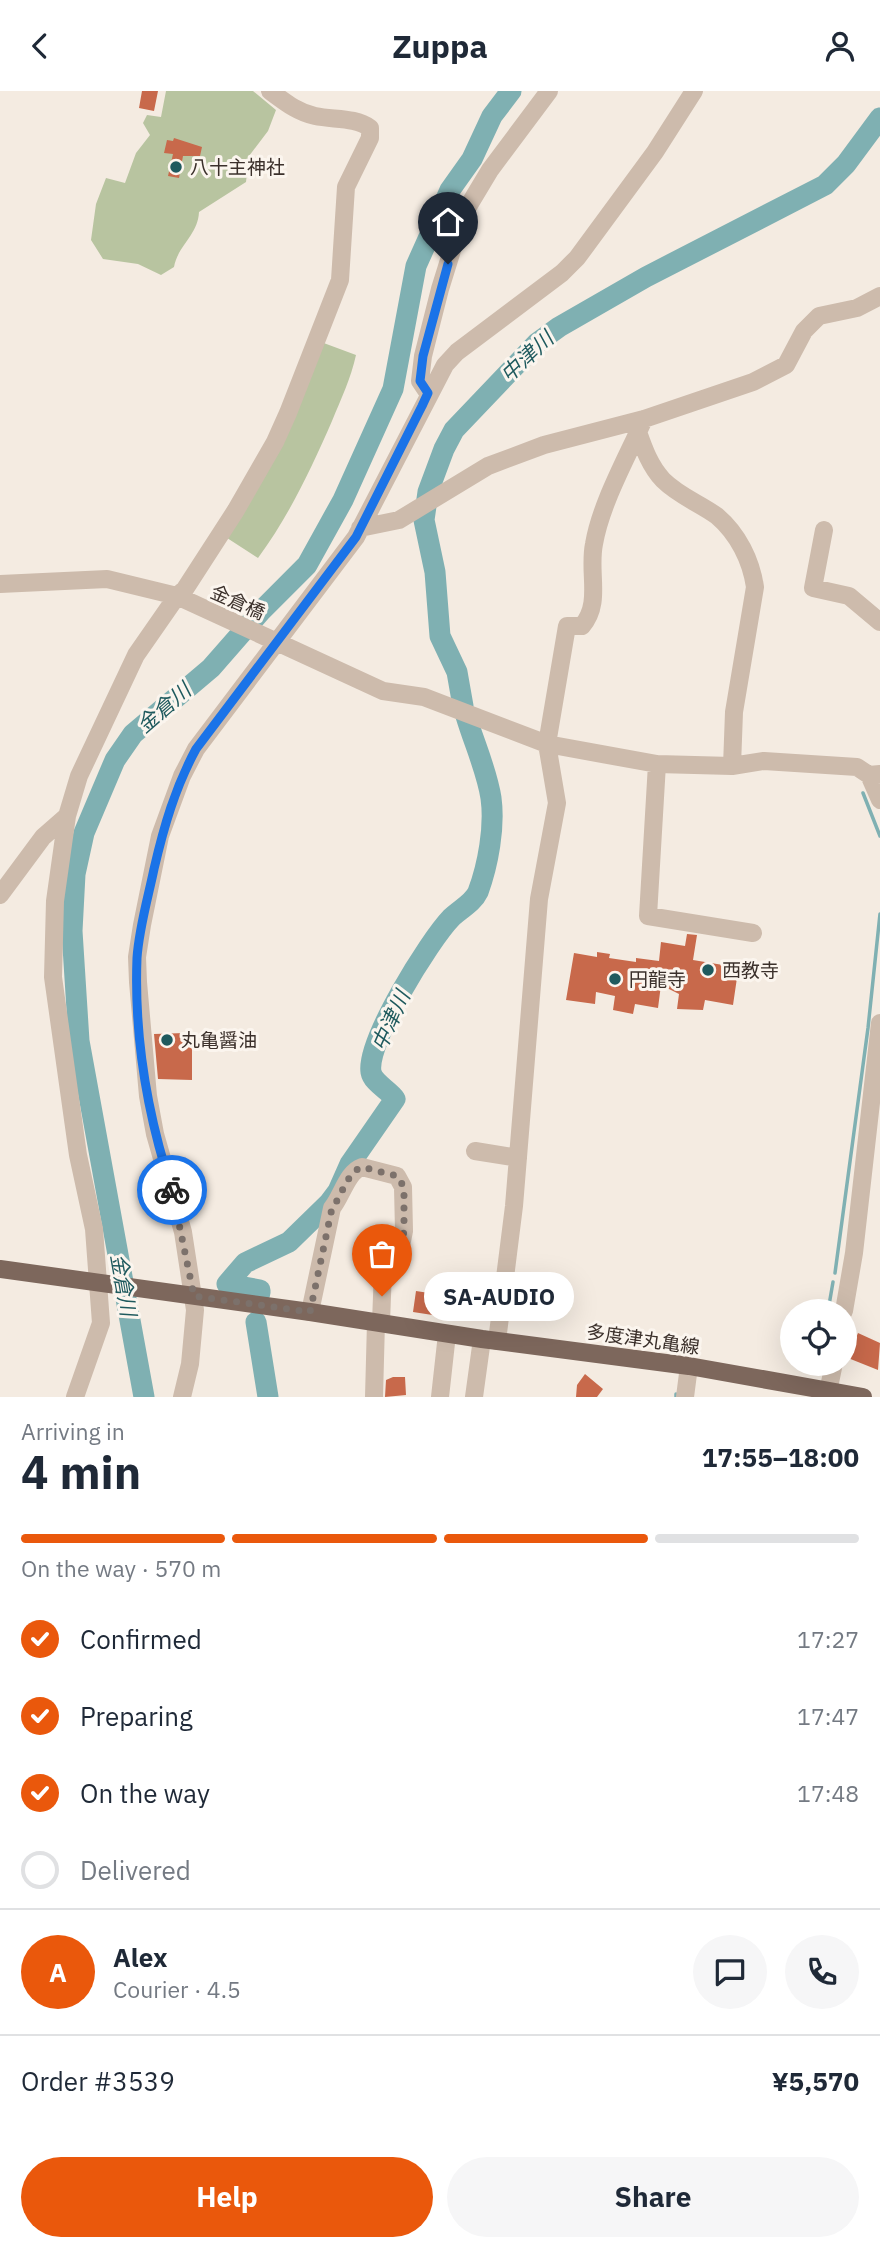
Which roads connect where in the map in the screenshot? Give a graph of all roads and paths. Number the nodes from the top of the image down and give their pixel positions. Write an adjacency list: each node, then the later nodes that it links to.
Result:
1 (270, 91): 10 (street)
2 (549, 91): 5 (street)
3 (694, 91): 5 (street)
4 (880, 296): 6 (street)
5 (428, 393): 7 (street)
6 (641, 425): 7 (street); 13 (street); 15 (street)
7 (360, 528): 12 (street)
8 (824, 530): 11 (street)
9 (0, 584): 10 (street, 金倉橋)
10 (177, 596): 12 (street, 金倉橋); 18 (street)
11 (880, 622)
12 (270, 639): 13 (street, 金倉橋); 26 (street)
13 (547, 744): 14 (street, 金倉橋); 23 (street)
14 (657, 764): 15 (street, 金倉橋); 20 (street)
15 (732, 766): 16 (street, 金倉橋)
16 (875, 774): 17 (street)
17 (880, 800)
18 (67, 816): 19 (street); 25 (street)
19 (0, 895)
20 (753, 933)
21 (880, 1023): 27 (street)
22 (475, 1151): 23 (street)
23 (518, 1157): 31 (street)
24 (0, 1269): 25 (main road, 多度津丸亀線)
25 (96, 1282): 26 (main road, 多度津丸亀線); 34 (street)
26 (194, 1296): 28 (main road, 多度津丸亀線); 35 (street)
27 (846, 1299)
28 (310, 1312): 29 (main road, 多度津丸亀線); 29 (street)
29 (379, 1323): 30 (main road, 多度津丸亀線); 36 (street)
30 (447, 1333): 31 (main road, 多度津丸亀線); 37 (street)
31 (490, 1340): 32 (main road, 多度津丸亀線); 38 (street)
32 (689, 1366): 33 (main road, 多度津丸亀線); 39 (street)
33 (828, 1393): 40 (main road, 多度津丸亀線)
34 (75, 1397)
35 (182, 1397)
36 (374, 1397)
37 (440, 1397)
38 (474, 1397)
39 (685, 1397)
40 (863, 1397)

